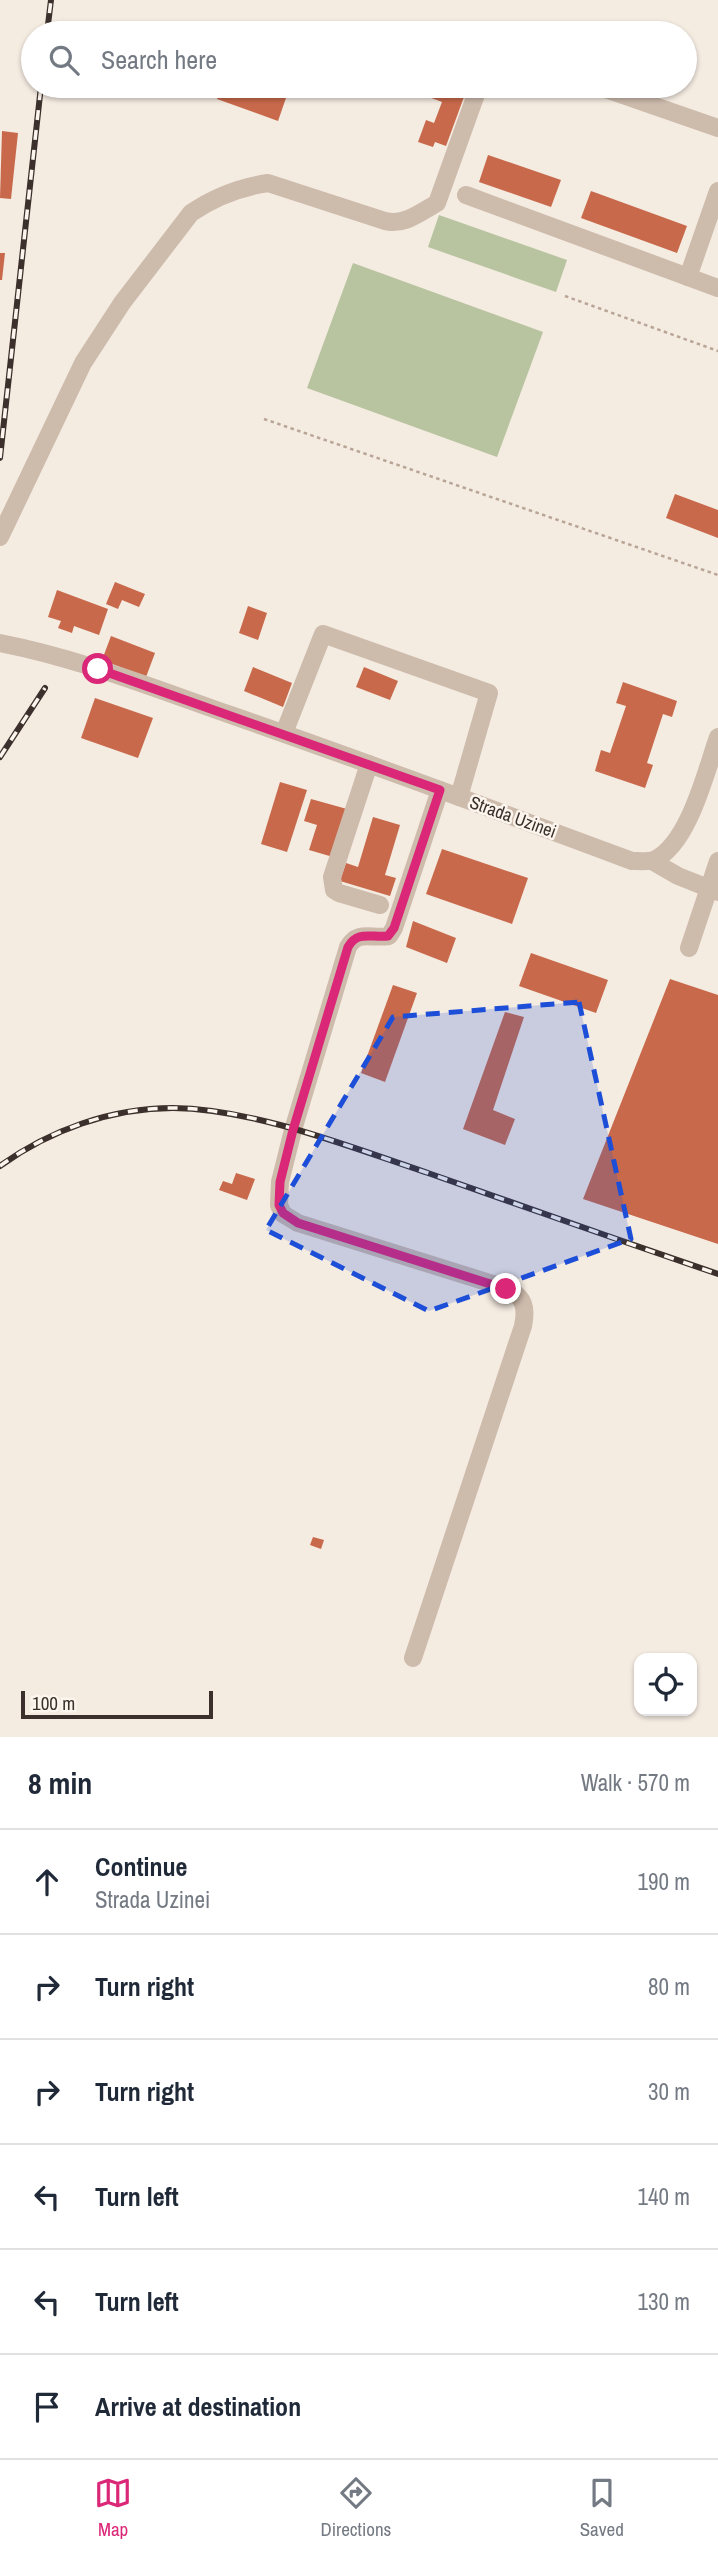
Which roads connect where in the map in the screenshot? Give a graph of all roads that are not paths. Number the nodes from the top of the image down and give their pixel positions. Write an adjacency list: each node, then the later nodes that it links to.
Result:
1 (476, 98): 8 (street)
2 (632, 98): 3 (street)
3 (718, 128)
4 (718, 191): 6 (street)
5 (466, 195): 6 (street)
6 (688, 277): 7 (street)
7 (718, 288)
8 (0, 537)
9 (0, 643): 10 (street, Strada Uzinei)
10 (284, 733): 12 (street, Strada Uzinei); 14 (street)
11 (718, 737): 15 (street)
12 (369, 764): 13 (street, Strada Uzinei); 18 (street)
13 (440, 790): 14 (street, Strada Uzinei); 20 (street)
14 (459, 797): 15 (street, Strada Uzinei)
15 (652, 860): 17 (street)
16 (718, 861): 17 (street)
17 (713, 890): 19 (street)
18 (380, 905)
19 (689, 948)
20 (413, 1658)

